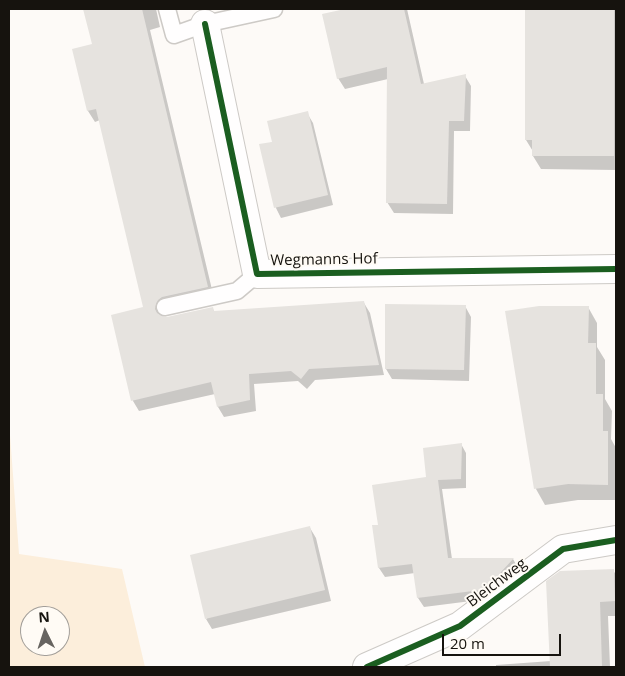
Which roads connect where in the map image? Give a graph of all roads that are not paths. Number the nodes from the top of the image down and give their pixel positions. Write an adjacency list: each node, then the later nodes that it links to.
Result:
1 (167, 9): 3 (lane)
2 (274, 9): 3 (lane)
3 (205, 24): 5 (street, Wegmanns Hof)
4 (616, 269): 5 (street, Wegmanns Hof)
5 (257, 274): 6 (lane)
6 (165, 307)
7 (616, 540): 8 (street, Bleichweg)
8 (367, 667)

